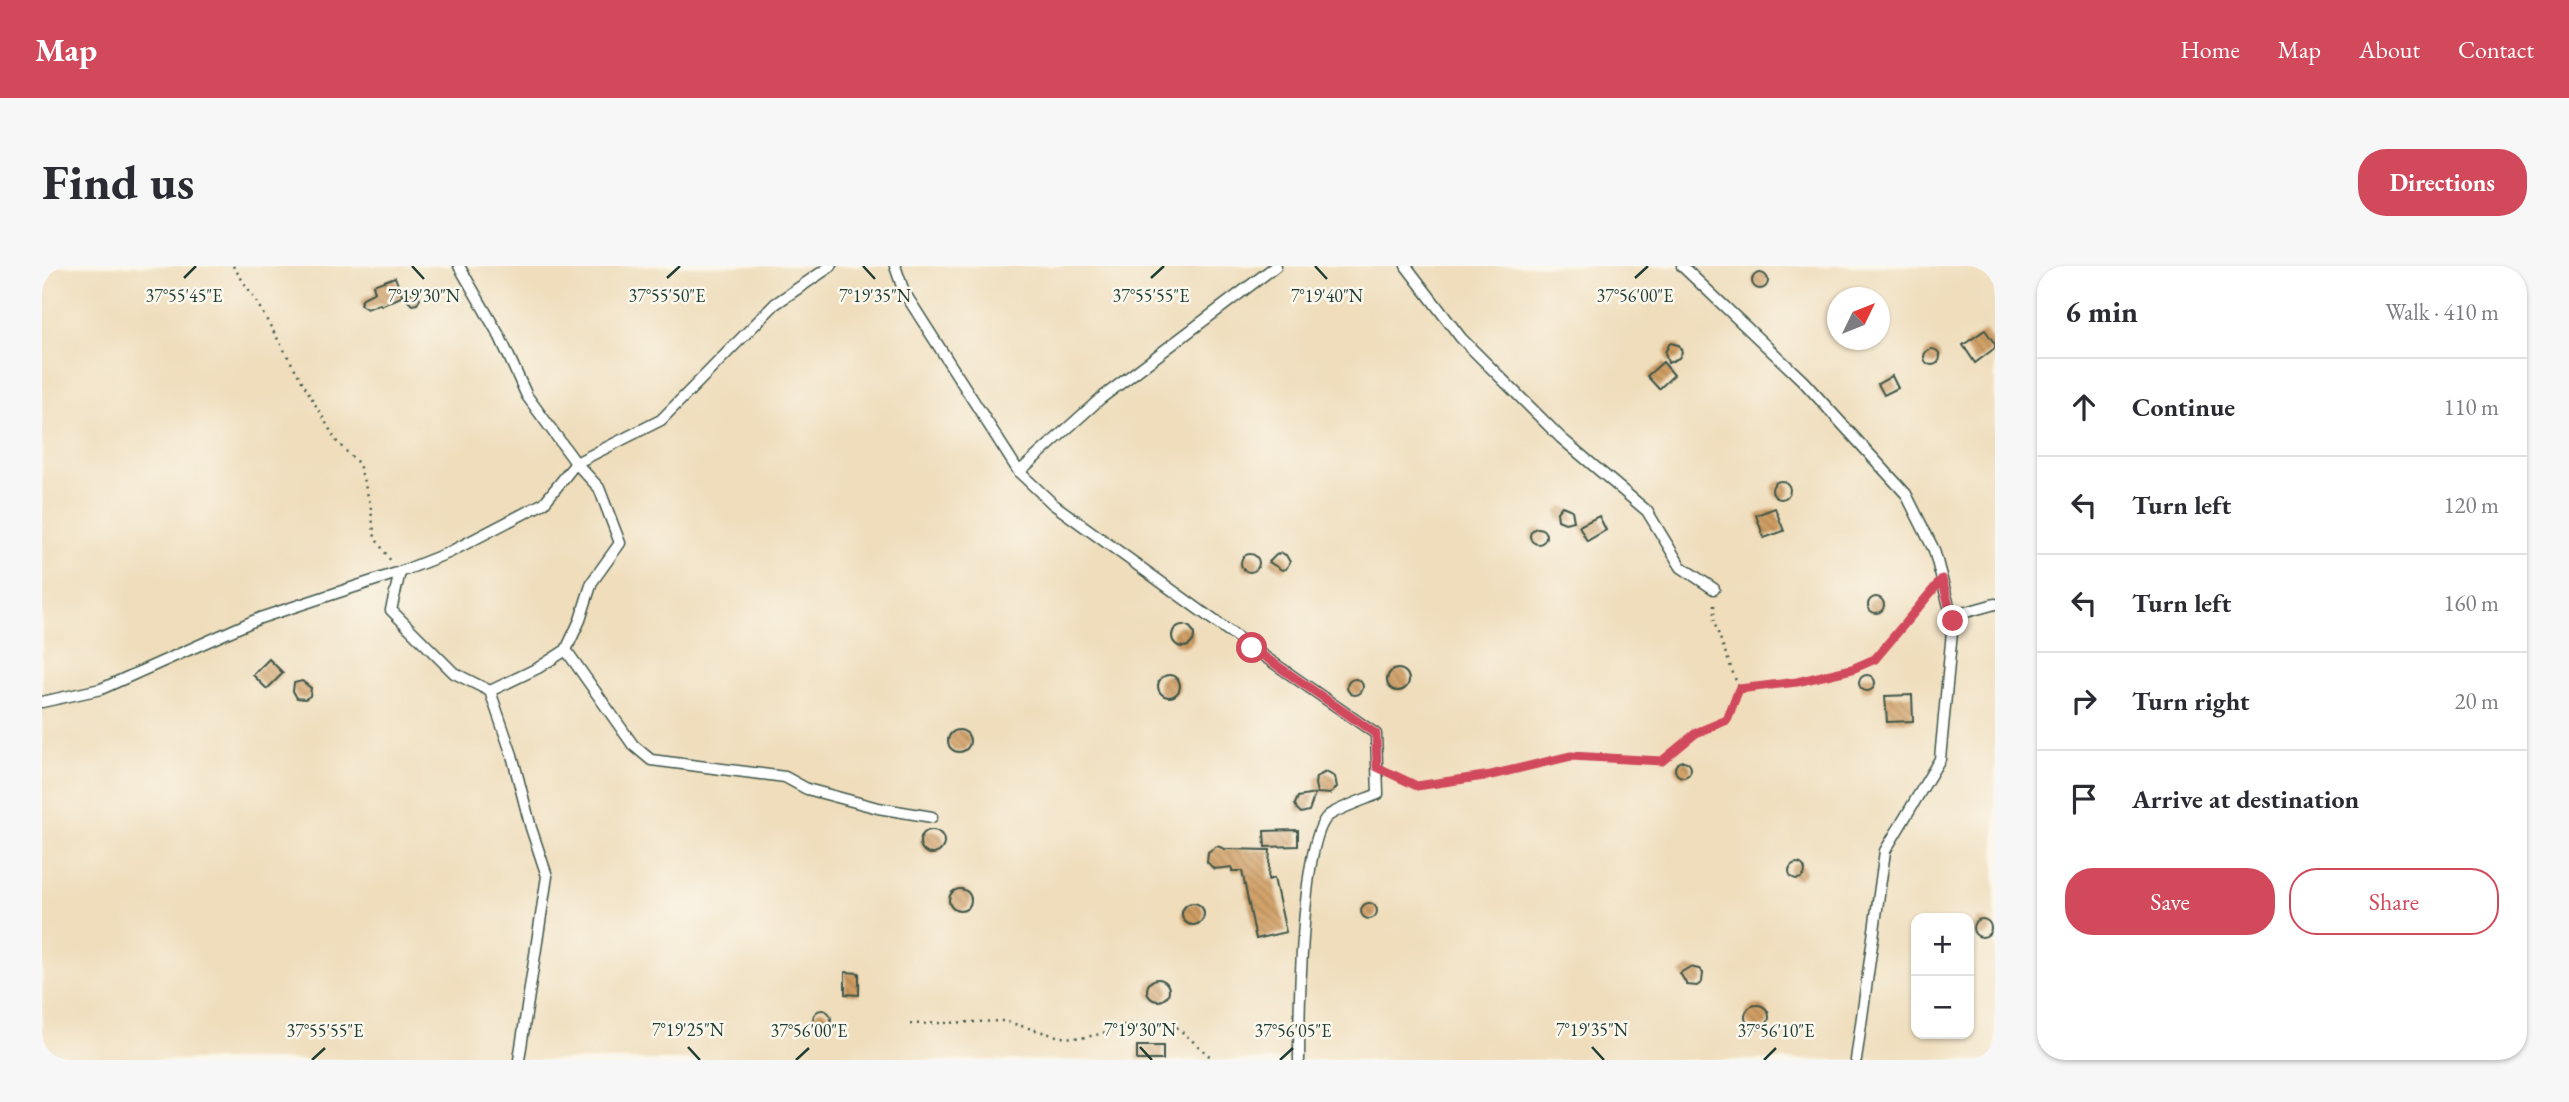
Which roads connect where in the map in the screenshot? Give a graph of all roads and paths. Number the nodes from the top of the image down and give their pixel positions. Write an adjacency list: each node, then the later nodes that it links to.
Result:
1 (233, 266): 10 (path)
2 (459, 266): 8 (street)
3 (831, 266): 8 (street)
4 (895, 266): 9 (street)
5 (1276, 266): 9 (street)
6 (1406, 266): 12 (street)
7 (1682, 266): 11 (street)
8 (576, 463): 10 (street); 15 (street)
9 (1019, 471): 19 (street)
10 (400, 572): 17 (street); 18 (street)
11 (1942, 579): 14 (street); 16 (path)
12 (1714, 589): 16 (path)
13 (1995, 604): 14 (street)
14 (1952, 616): 25 (street)
15 (566, 650): 17 (street); 20 (street)
16 (1739, 689): 19 (path)
17 (490, 691): 22 (street)
18 (42, 702)
19 (1377, 767): 24 (street)
20 (932, 817)
21 (910, 1024): 23 (path)
22 (519, 1060)
23 (1214, 1060)
24 (1298, 1060)
25 (1856, 1060)

